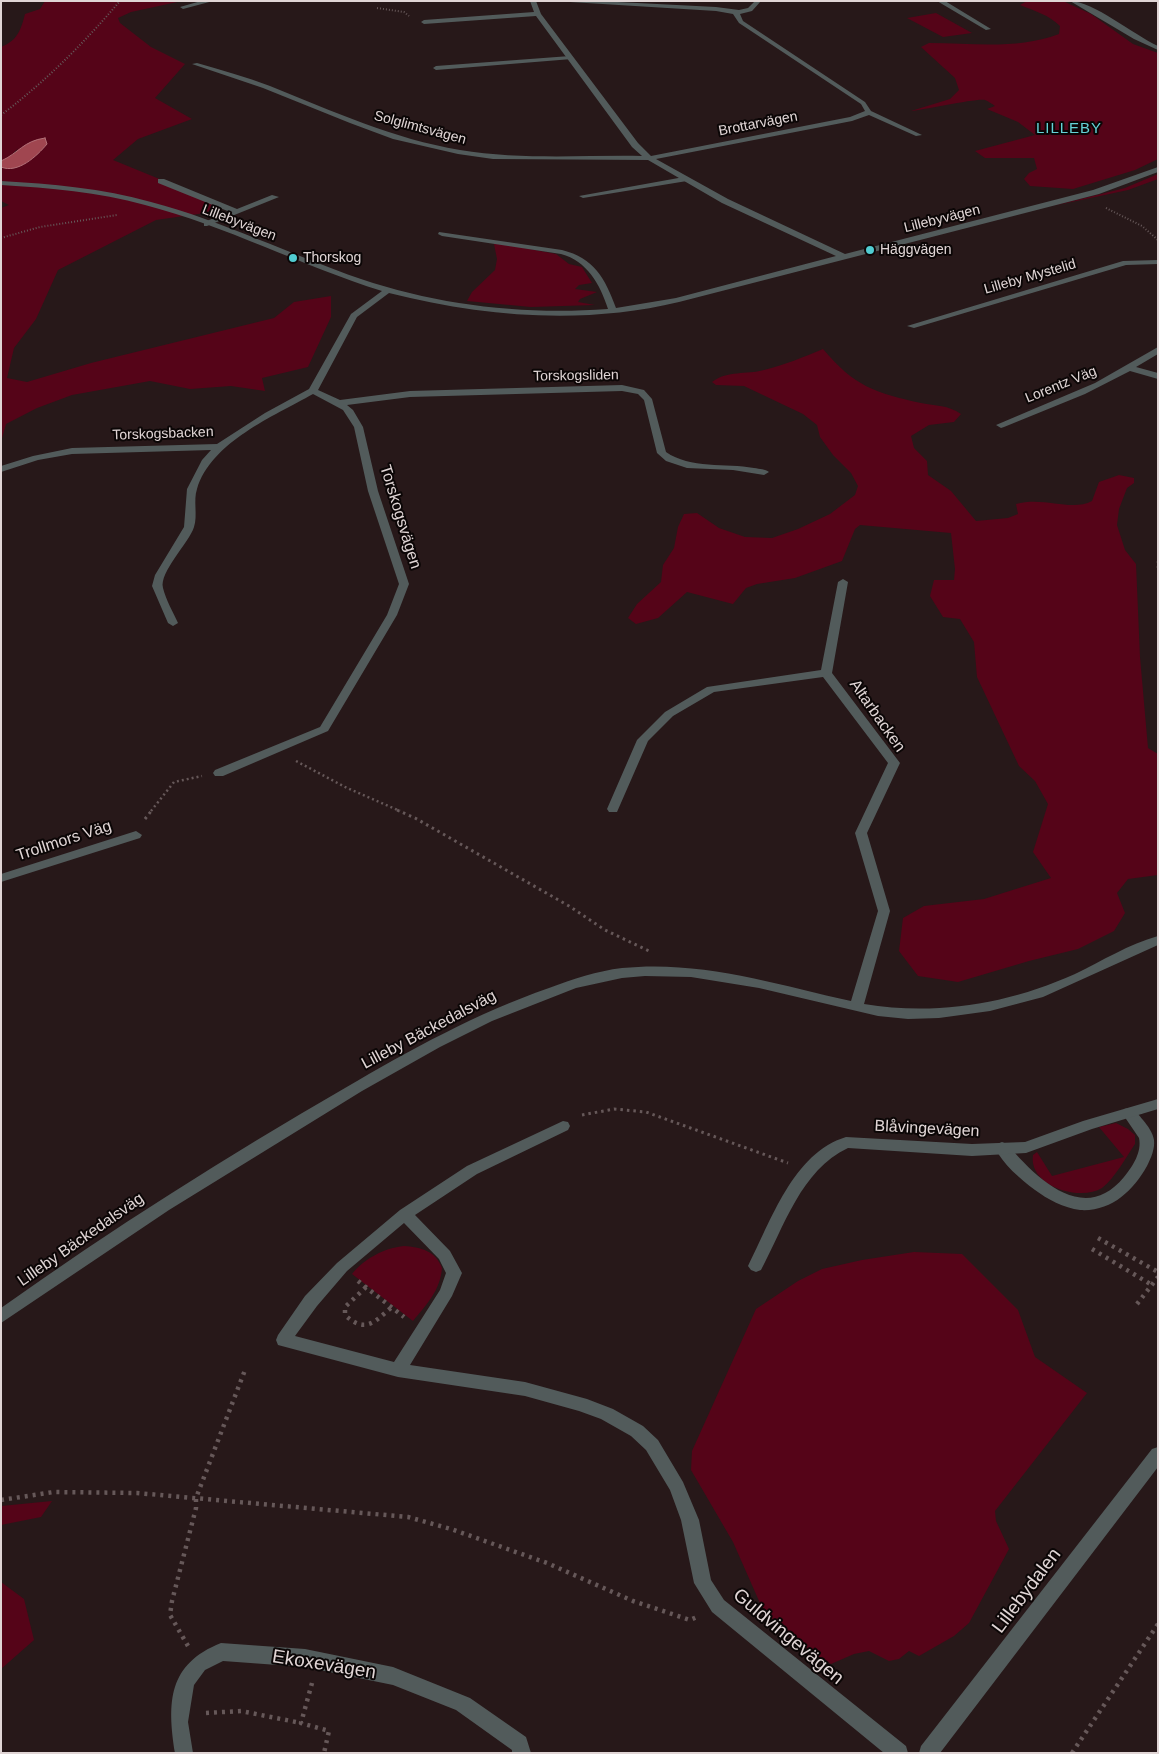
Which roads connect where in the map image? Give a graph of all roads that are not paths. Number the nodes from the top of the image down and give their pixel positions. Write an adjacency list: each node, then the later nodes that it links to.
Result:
1 (210, 1): 7 (street)
2 (533, 1): 9 (street)
3 (557, 1): 8 (street)
4 (758, 1): 8 (street)
5 (940, 1): 11 (street)
6 (1073, 1): 12 (street)
7 (182, 7)
8 (736, 13): 16 (street)
9 (538, 14): 10 (street); 13 (street)
10 (424, 22)
11 (988, 29)
12 (1158, 48)
13 (570, 58): 15 (street); 18 (street)
14 (195, 64): 18 (street, Solglimtsvägen)
15 (436, 68)
16 (869, 112): 17 (street); 18 (street, Brottarvägen)
17 (918, 135)
18 (650, 158): 20 (street)
19 (1158, 170): 28 (street, Lillebyvägen)
20 (684, 179): 23 (street); 28 (street)
21 (161, 181): 25 (street)
22 (1, 182): 26 (street, Lillebyvägen)
23 (583, 196)
24 (275, 197): 25 (street)
25 (237, 212): 26 (street)
26 (208, 224): 30 (street, Lillebyvägen)
27 (442, 234): 31 (street)
28 (844, 257): 31 (street, Lillebyvägen)
29 (1158, 262): 32 (street, Lilleby Mystelid)
30 (388, 290): 31 (street, Lillebyvägen); 36 (street)
31 (613, 311)
32 (911, 326)
33 (1158, 350): 34 (street, Lorentz Väg)
34 (1129, 368): 35 (street); 38 (street, Lorentz Väg)
35 (1158, 376)
36 (314, 391): 37 (street, Torskogsvägen); 39 (street, Torskogsbacken)
37 (340, 403): 41 (street, Torskogsliden); 45 (street, Torskogsvägen)
38 (1001, 425)
39 (219, 447): 40 (street, Torskogsbacken); 43 (street)
40 (1, 469)
41 (764, 472)
42 (844, 582): 44 (street, Altarbacken)
43 (173, 623)
44 (826, 673): 46 (street, Altarbacken); 50 (street, Altarbacken)
45 (219, 773)
46 (613, 810)
47 (136, 834): 48 (street, Trollmors Väg)
48 (1, 878)
49 (1158, 940): 50 (street, Lilleby Bäckedalsväg)
50 (856, 1007): 57 (street, Lilleby Bäckedalsväg)
51 (1158, 1104): 52 (street, Blåvingevägen)
52 (1129, 1113): 54 (street, Blåvingevägen); 54 (street)
53 (563, 1126): 55 (street, Guldvingevägen)
54 (1002, 1148): 56 (street, Blåvingevägen)
55 (405, 1214): 58 (street); 58 (street, Guldvingevägen)
56 (756, 1266)
57 (1, 1317)
58 (398, 1370): 62 (street, Guldvingevägen)
59 (1158, 1454): 63 (street, Lillebydalen)
60 (184, 1753): 61 (street, Ekoxevägen)
61 (522, 1753)
62 (899, 1753)
63 (928, 1753)

